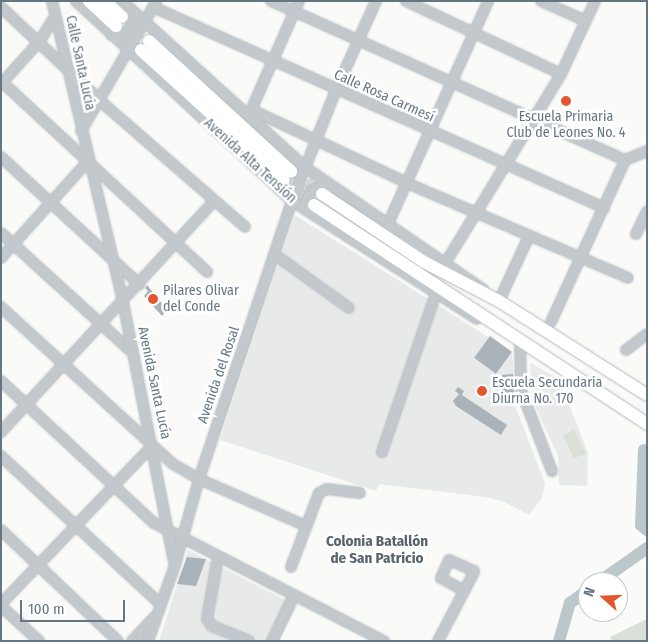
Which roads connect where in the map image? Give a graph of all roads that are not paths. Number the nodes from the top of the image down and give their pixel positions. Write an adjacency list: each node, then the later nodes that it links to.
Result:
1 (52, 1): 16 (street, Calle Santa Lucía)
2 (76, 1): 19 (street, Avenida Alta Tensión)
3 (89, 1): 19 (main road, Avenida Alta Tensión)
4 (105, 1): 19 (main road, Avenida Alta Tensión)
5 (122, 1): 19 (street, Avenida Alta Tensión)
6 (271, 1): 15 (street)
7 (299, 1): 15 (street)
8 (376, 1): 21 (street, Avenida del Rosal)
9 (406, 1): 20 (street)
10 (488, 1): 20 (street)
11 (541, 1): 18 (street)
12 (595, 1): 18 (street)
13 (155, 4): 17 (street); 24 (street, Calle Rosa Carmesí)
14 (1, 7): 22 (street)
15 (294, 12): 21 (street); 24 (street)
16 (55, 16): 22 (street); 25 (street, Calle Santa Lucía)
17 (145, 21): 19 (street, Avenida Alta Tensión); 23 (street); 31 (street, Avenida Alta Tensión)
18 (586, 21): 26 (street)
19 (120, 22): 23 (street, Avenida Alta Tensión)
20 (474, 32): 26 (street); 28 (street)
21 (359, 39): 28 (street); 29 (street, Avenida del Rosal)
22 (39, 42): 25 (street); 27 (street)
23 (139, 47): 30 (street); 42 (main road, Avenida Alta Tensión); 45 (street, Avenida Alta Tensión)
24 (272, 61): 29 (street, Calle Rosa Carmesí); 31 (street)
25 (66, 69): 30 (street); 33 (street, Calle Santa Lucía)
26 (561, 74): 32 (street)
27 (2, 82): 39 (street)
28 (452, 82): 32 (street); 34 (street)
29 (336, 90): 34 (street, Calle Rosa Carmesí); 35 (street, Avenida del Rosal)
30 (100, 101): 33 (street); 46 (street)
31 (250, 114): 35 (street); 41 (street, Avenida Alta Tensión)
32 (534, 119): 38 (street); 40 (street)
33 (81, 131): 39 (street, Avenida Santa Lucía)
34 (432, 132): 40 (street, Calle Rosa Carmesí); 43 (street)
35 (315, 141): 41 (street, Avenida del Rosal); 43 (street)
36 (647, 151): 38 (street)
37 (1, 157): 47 (street)
38 (625, 160): 49 (street)
39 (88, 162): 47 (street); 58 (street); 60 (street, Avenida Santa Lucía)
40 (506, 164): 49 (street, Calle Rosa Carmesí); 51 (street)
41 (305, 168): 44 (street, Avenida Alta Tensión); 45 (street, Avenida del Rosal)
42 (288, 175)
43 (408, 184): 51 (street); 52 (street)
44 (334, 188): 48 (street); 52 (street, Avenida Alta Tensión)
45 (292, 201): 48 (street, Avenida Alta Tensión); 59 (street, Avenida del Rosal)
46 (213, 202): 53 (street); 58 (street)
47 (51, 203): 57 (street); 60 (street)
48 (315, 204): 67 (street, Avenida Alta Tensión); 68 (main road, Avenida Alta Tensión); 73 (main road, Avenida Alta Tensión)
49 (604, 208): 62 (street)
50 (647, 211): 55 (street)
51 (476, 212): 56 (street); 63 (street)
52 (388, 224): 63 (street, Avenida Alta Tensión)
53 (245, 227)
54 (1, 233): 57 (street)
55 (636, 234)
56 (529, 236): 62 (street); 68 (street)
57 (14, 244): 61 (street); 72 (street)
58 (175, 244): 64 (street); 66 (street)
59 (274, 254): 71 (street); 89 (street, Avenida del Rosal)
60 (111, 256): 66 (street); 69 (street, Avenida Santa Lucía)
61 (1, 258)
62 (581, 259): 65 (street); 74 (street)
63 (446, 262): 68 (street, Avenida Alta Tensión)
64 (207, 272)
65 (628, 278)
66 (139, 284): 69 (street)
67 (436, 293): 73 (street, Avenida Alta Tensión); 86 (street)
68 (494, 298): 74 (main road, Avenida Alta Tensión)
69 (123, 302): 72 (street); 78 (street, Avenida Santa Lucía)
70 (1, 307): 79 (street)
71 (349, 308)
72 (100, 324): 78 (street); 79 (street)
73 (494, 325): 76 (main road, Avenida Alta Tensión)
74 (550, 327): 81 (main road, Avenida Alta Tensión)
75 (645, 339): 77 (street)
76 (520, 342): 83 (main road, Avenida Alta Tensión); 88 (street)
77 (626, 350)
78 (133, 353): 85 (street, Avenida Santa Lucía)
79 (64, 365): 82 (street); 85 (street)
80 (1, 381): 82 (street)
81 (647, 395)
82 (27, 405): 84 (street); 90 (street)
83 (647, 424)
84 (1, 432)
85 (152, 446): 89 (street); 90 (street); 94 (street, Avenida Santa Lucía)
86 (382, 452)
87 (1, 456): 92 (street)
88 (552, 471)
89 (199, 479): 93 (street); 96 (street, Avenida del Rosal)
90 (113, 484): 92 (street); 94 (street)
91 (360, 493): 93 (street)
92 (75, 524): 98 (street); 103 (street)
93 (306, 526): 100 (street)
94 (168, 529): 96 (street); 99 (street, Avenida Santa Lucía)
95 (1, 530): 98 (street)
96 (183, 537): 97 (street); 99 (street, Avenida del Rosal)
97 (218, 556): 102 (street); 106 (street)
98 (39, 564): 104 (street); 108 (street)
99 (175, 565): 103 (street)
100 (291, 567)
101 (464, 591): 114 (street)
102 (294, 595): 112 (street); 113 (street)
103 (160, 604): 105 (street)
104 (1, 605): 107 (street)
105 (155, 616): 109 (street); 110 (street)
106 (228, 637): 111 (street)
107 (39, 641)
108 (118, 641)
109 (132, 641)
110 (148, 641)
111 (249, 641)
112 (272, 641)
113 (384, 641)
114 (438, 641)

